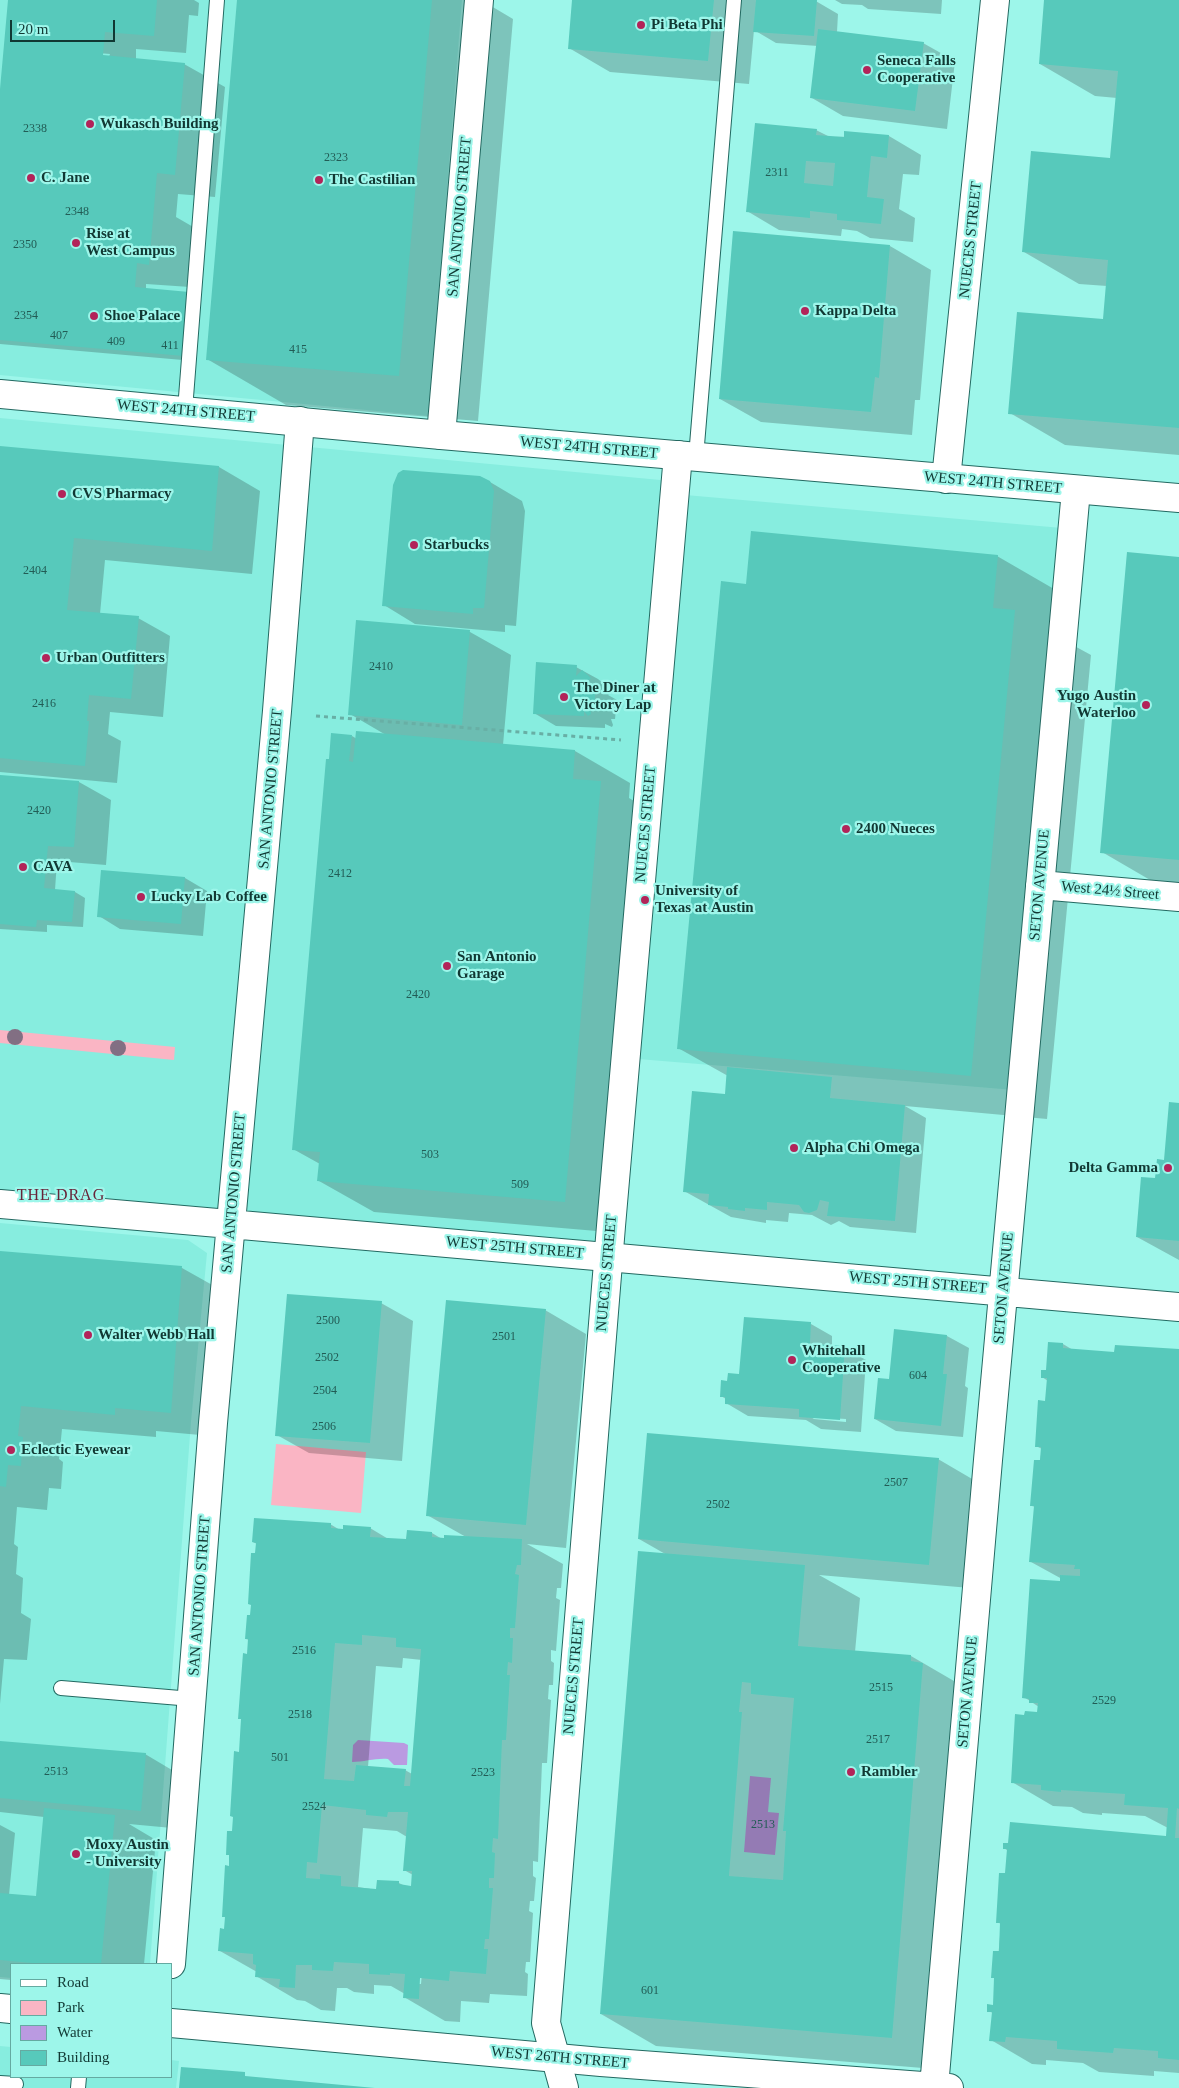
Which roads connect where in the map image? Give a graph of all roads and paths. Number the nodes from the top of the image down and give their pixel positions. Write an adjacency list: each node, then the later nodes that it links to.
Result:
1 (217, 0): 6 (lane)
2 (479, 0): 8 (street, SAN ANTONIO STREET)
3 (734, 0): 9 (lane)
4 (995, 0): 10 (street, NUECES STREET)
5 (0, 394): 6 (street, WEST 24TH STREET)
6 (185, 410): 7 (street, WEST 24TH STREET)
7 (300, 422): 8 (street, WEST 24TH STREET); 18 (street, SAN ANTONIO STREET)
8 (441, 435): 9 (street, WEST 24TH STREET)
9 (687, 456): 10 (street, WEST 24TH STREET); 19 (street, NUECES STREET)
10 (946, 479): 11 (street, WEST 24TH STREET)
11 (1076, 490): 12 (street, WEST 24TH STREET); 15 (street, SETON AVENUE)
12 (1179, 498)
13 (316, 716): 14 (path)
14 (622, 740)
15 (1040, 885): 16 (street, West 24½ Street); 20 (street, SETON AVENUE)
16 (1179, 897)
17 (0, 1204): 18 (street, WEST 25TH STREET)
18 (232, 1223): 19 (street, WEST 25TH STREET); 23 (street, SAN ANTONIO STREET)
19 (609, 1256): 20 (street, WEST 25TH STREET); 26 (street, NUECES STREET)
20 (1004, 1290): 21 (street, WEST 25TH STREET); 29 (street, SETON AVENUE)
21 (1179, 1307)
22 (61, 1688): 23 (lane)
23 (192, 1699): 24 (street, SAN ANTONIO STREET)
24 (171, 1963)
25 (172, 2023): 26 (street, WEST 26TH STREET)
26 (555, 2058): 29 (street, WEST 26TH STREET); 30 (street, NUECES STREET)
27 (0, 2083): 28 (lane)
28 (16, 2084)
29 (942, 2087)
30 (564, 2088)

